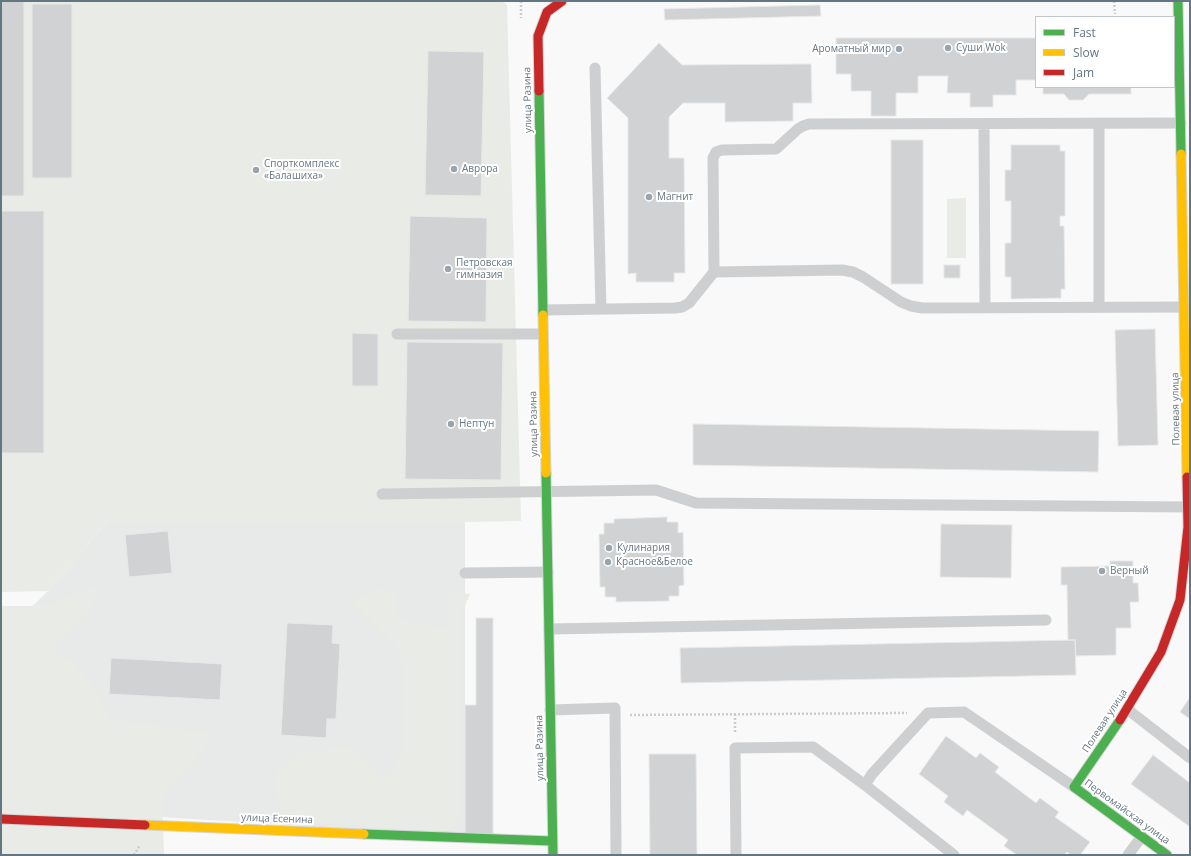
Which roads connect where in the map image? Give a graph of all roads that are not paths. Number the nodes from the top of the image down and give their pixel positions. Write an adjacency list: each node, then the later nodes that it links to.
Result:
1 (562, 1): 12 (street, улица Разина)
2 (1178, 1): 4 (street, Полевая улица)
3 (595, 68): 11 (lane)
4 (1181, 123): 6 (lane); 8 (street, Полевая улица)
5 (984, 124): 6 (lane); 7 (lane); 9 (lane)
6 (1099, 124): 10 (lane)
7 (714, 272): 9 (lane); 11 (lane)
8 (1185, 307): 10 (lane); 15 (street, Полевая улица)
9 (985, 308): 10 (lane)
10 (1099, 308)
11 (601, 309): 12 (lane)
12 (543, 310): 14 (street, улица Разина)
13 (397, 334): 14 (lane)
14 (543, 334): 16 (street, улица Разина)
15 (1188, 399): 18 (street, Полевая улица)
16 (546, 493): 17 (lane); 18 (lane); 20 (street, улица Разина)
17 (382, 494)
18 (1188, 507): 19 (street, Полевая улица)
19 (1189, 528): 24 (street, Полевая улица)
20 (548, 572): 21 (lane); 23 (street, улица Разина)
21 (465, 573)
22 (1046, 620): 23 (lane)
23 (549, 629): 25 (street, улица Разина)
24 (1127, 709): 26 (lane); 28 (street, Полевая улица)
25 (550, 710): 31 (street, улица Разина); 33 (lane)
26 (1190, 758)
27 (865, 785): 28 (lane); 34 (lane); 35 (lane)
28 (1074, 787): 30 (street, Первомайская улица)
29 (1, 818): 31 (street, улица Есенина)
30 (1142, 836): 36 (lane); 37 (street, Первомайская улица)
31 (552, 841): 32 (street, улица Разина)
32 (553, 855)
33 (616, 855)
34 (736, 855)
35 (954, 855)
36 (1128, 855)
37 (1167, 855)

